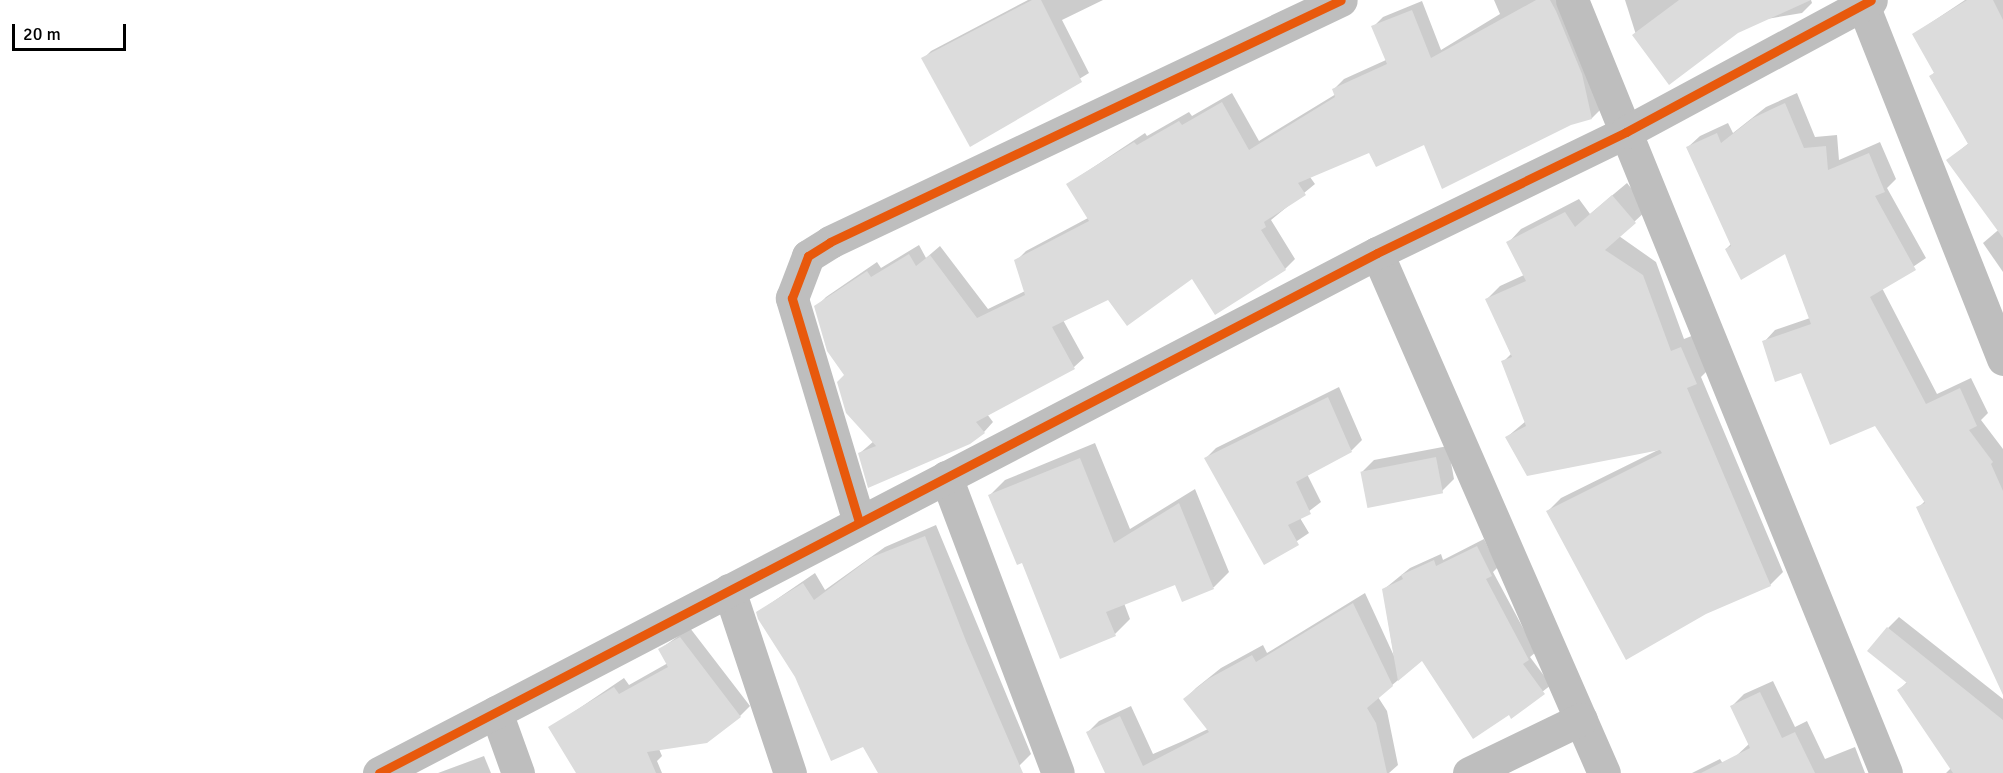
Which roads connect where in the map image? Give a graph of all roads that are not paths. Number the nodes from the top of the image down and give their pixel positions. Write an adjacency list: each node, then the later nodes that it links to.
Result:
1 (1341, 0): 8 (street)
2 (1572, 0): 4 (street)
3 (1865, 1): 4 (street); 6 (street)
4 (1626, 132): 5 (street); 18 (street)
5 (1377, 253): 7 (street); 11 (street)
6 (2003, 359)
7 (946, 477): 8 (street); 15 (street)
8 (859, 522): 9 (street)
9 (729, 590): 10 (street); 14 (street)
10 (496, 712): 12 (street); 13 (street)
11 (1581, 719): 16 (street); 17 (street)
12 (379, 773)
13 (518, 773)
14 (790, 773)
15 (1058, 773)
16 (1469, 773)
17 (1605, 773)
18 (1886, 773)

